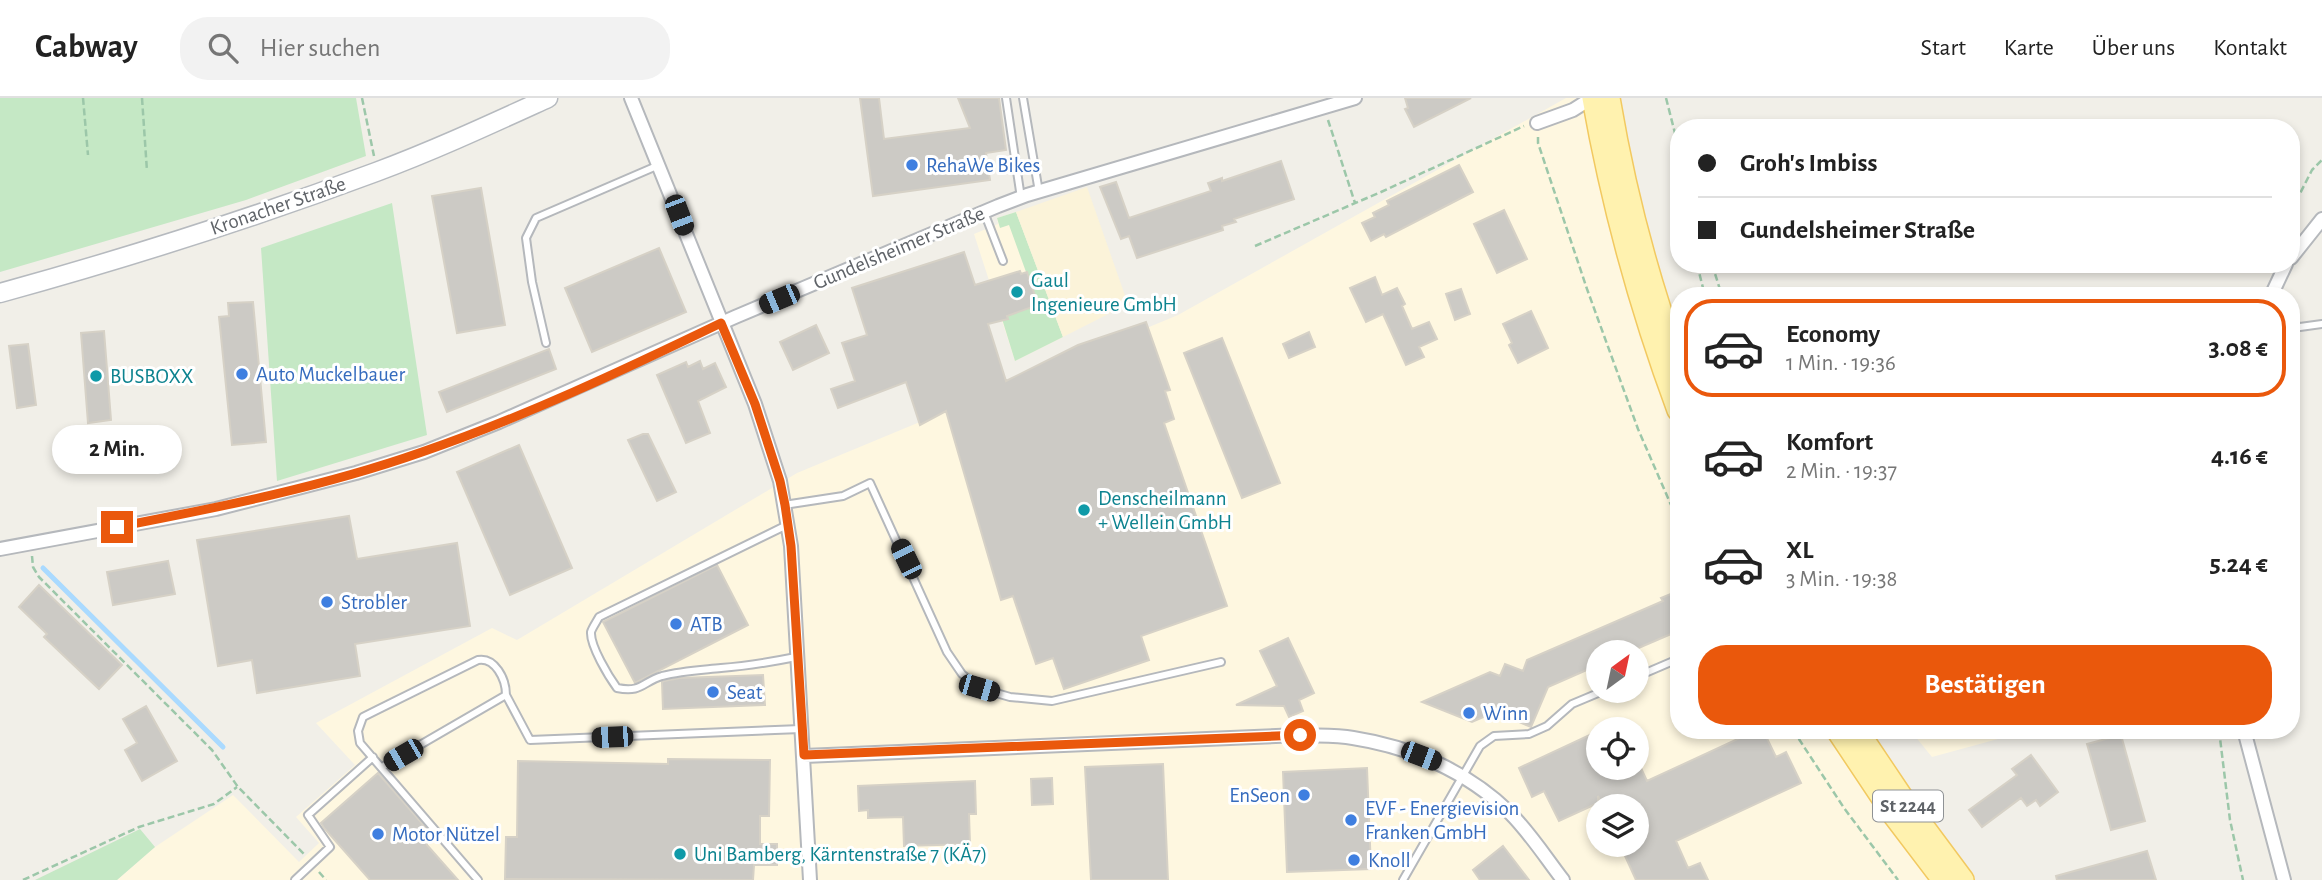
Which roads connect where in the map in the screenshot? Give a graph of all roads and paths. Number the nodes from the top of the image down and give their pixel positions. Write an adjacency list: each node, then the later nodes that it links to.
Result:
1 (83, 98): 17 (path)
2 (142, 98): 20 (path)
3 (362, 98): 16 (path)
4 (548, 98): 30 (street, Kronacher Straße)
5 (631, 98): 19 (street)
6 (1006, 98): 23 (lane)
7 (1023, 98): 21 (lane)
8 (1355, 98): 12 (street, Gundelsheimer Straße)
9 (1593, 98): 14 (street); 15 (main road)
10 (1609, 98): 15 (main road)
11 (1666, 98): 13 (path)
12 (1328, 103): 21 (street, Gundelsheimer Straße); 24 (path)
13 (1671, 119)
14 (1537, 123): 24 (path); 37 (path)
15 (1609, 143): 34 (main road); 36 (main road)
16 (373, 150)
17 (88, 155)
18 (2322, 160): 22 (path)
19 (659, 165): 31 (street); 35 (lane)
20 (147, 171)
21 (1039, 192): 23 (street, Gundelsheimer Straße)
22 (2300, 193)
23 (1021, 198): 25 (street, Gundelsheimer Straße)
24 (1355, 203): 27 (path)
25 (984, 212): 29 (lane); 31 (street, Gundelsheimer Straße)
26 (2322, 219): 28 (street)
27 (1255, 246)
28 (2300, 247)
29 (1003, 261)
30 (0, 293)
31 (721, 323): 38 (street); 40 (street, Gundelsheimer Straße)
32 (2322, 324): 33 (lane)
33 (2300, 327)
34 (1670, 337)
35 (546, 343)
36 (1670, 387)
37 (1670, 503)
38 (785, 505): 39 (street); 43 (lane)
39 (788, 525): 42 (street); 42 (lane)
40 (30, 544): 41 (street, Gundelsheimer Straße); 58 (path)
41 (0, 549)
42 (798, 657): 48 (street)
43 (1221, 662)
44 (1670, 662): 45 (lane)
45 (1649, 671)
46 (506, 695): 48 (lane); 55 (lane); 56 (lane)
47 (1586, 698): 57 (lane)
48 (803, 729): 54 (street)
49 (1799, 739): 69 (path)
50 (1843, 739): 70 (main road, St 2244)
51 (1863, 739): 71 (main road, St 2244)
52 (2220, 739): 72 (path)
53 (2246, 739): 73 (street)
54 (804, 755): 57 (street); 65 (street)
55 (373, 757): 56 (lane); 59 (lane)
56 (382, 767): 64 (lane)
57 (1461, 776): 60 (lane); 68 (street)
58 (237, 787): 59 (path); 61 (path)
59 (312, 863): 62 (lane); 63 (path)
60 (1410, 871): 66 (lane); 67 (lane)
61 (23, 880)
62 (295, 880)
63 (326, 880)
64 (478, 880)
65 (810, 880)
66 (1403, 880)
67 (1415, 880)
68 (1563, 880)
69 (1898, 880)
70 (1943, 880)
71 (1963, 880)
72 (2244, 880)
73 (2284, 880)

